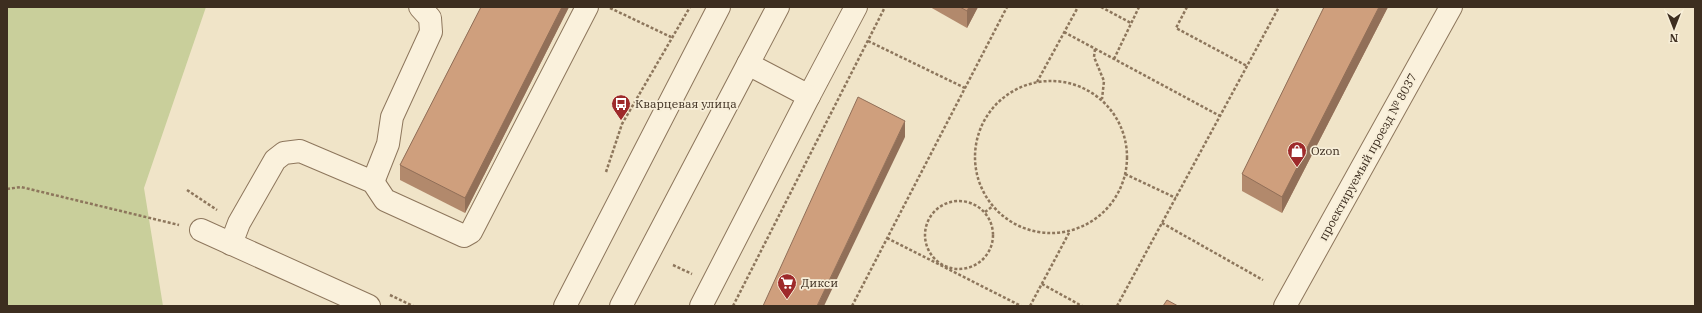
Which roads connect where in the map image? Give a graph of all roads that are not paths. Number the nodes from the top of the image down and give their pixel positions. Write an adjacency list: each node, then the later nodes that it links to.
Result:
1 (420, 7): 9 (street)
2 (587, 7): 9 (street)
3 (719, 7): 13 (street)
4 (778, 7): 7 (street)
5 (856, 7): 8 (street)
6 (1451, 7): 16 (street, проектируемый проезд № 8037)
7 (748, 64): 8 (street); 14 (street)
8 (809, 96): 15 (street)
9 (373, 182): 11 (street)
10 (201, 230): 11 (street)
11 (231, 244): 12 (street)
12 (369, 306)
13 (565, 306)
14 (621, 306)
15 (701, 306)
16 (1286, 306)

